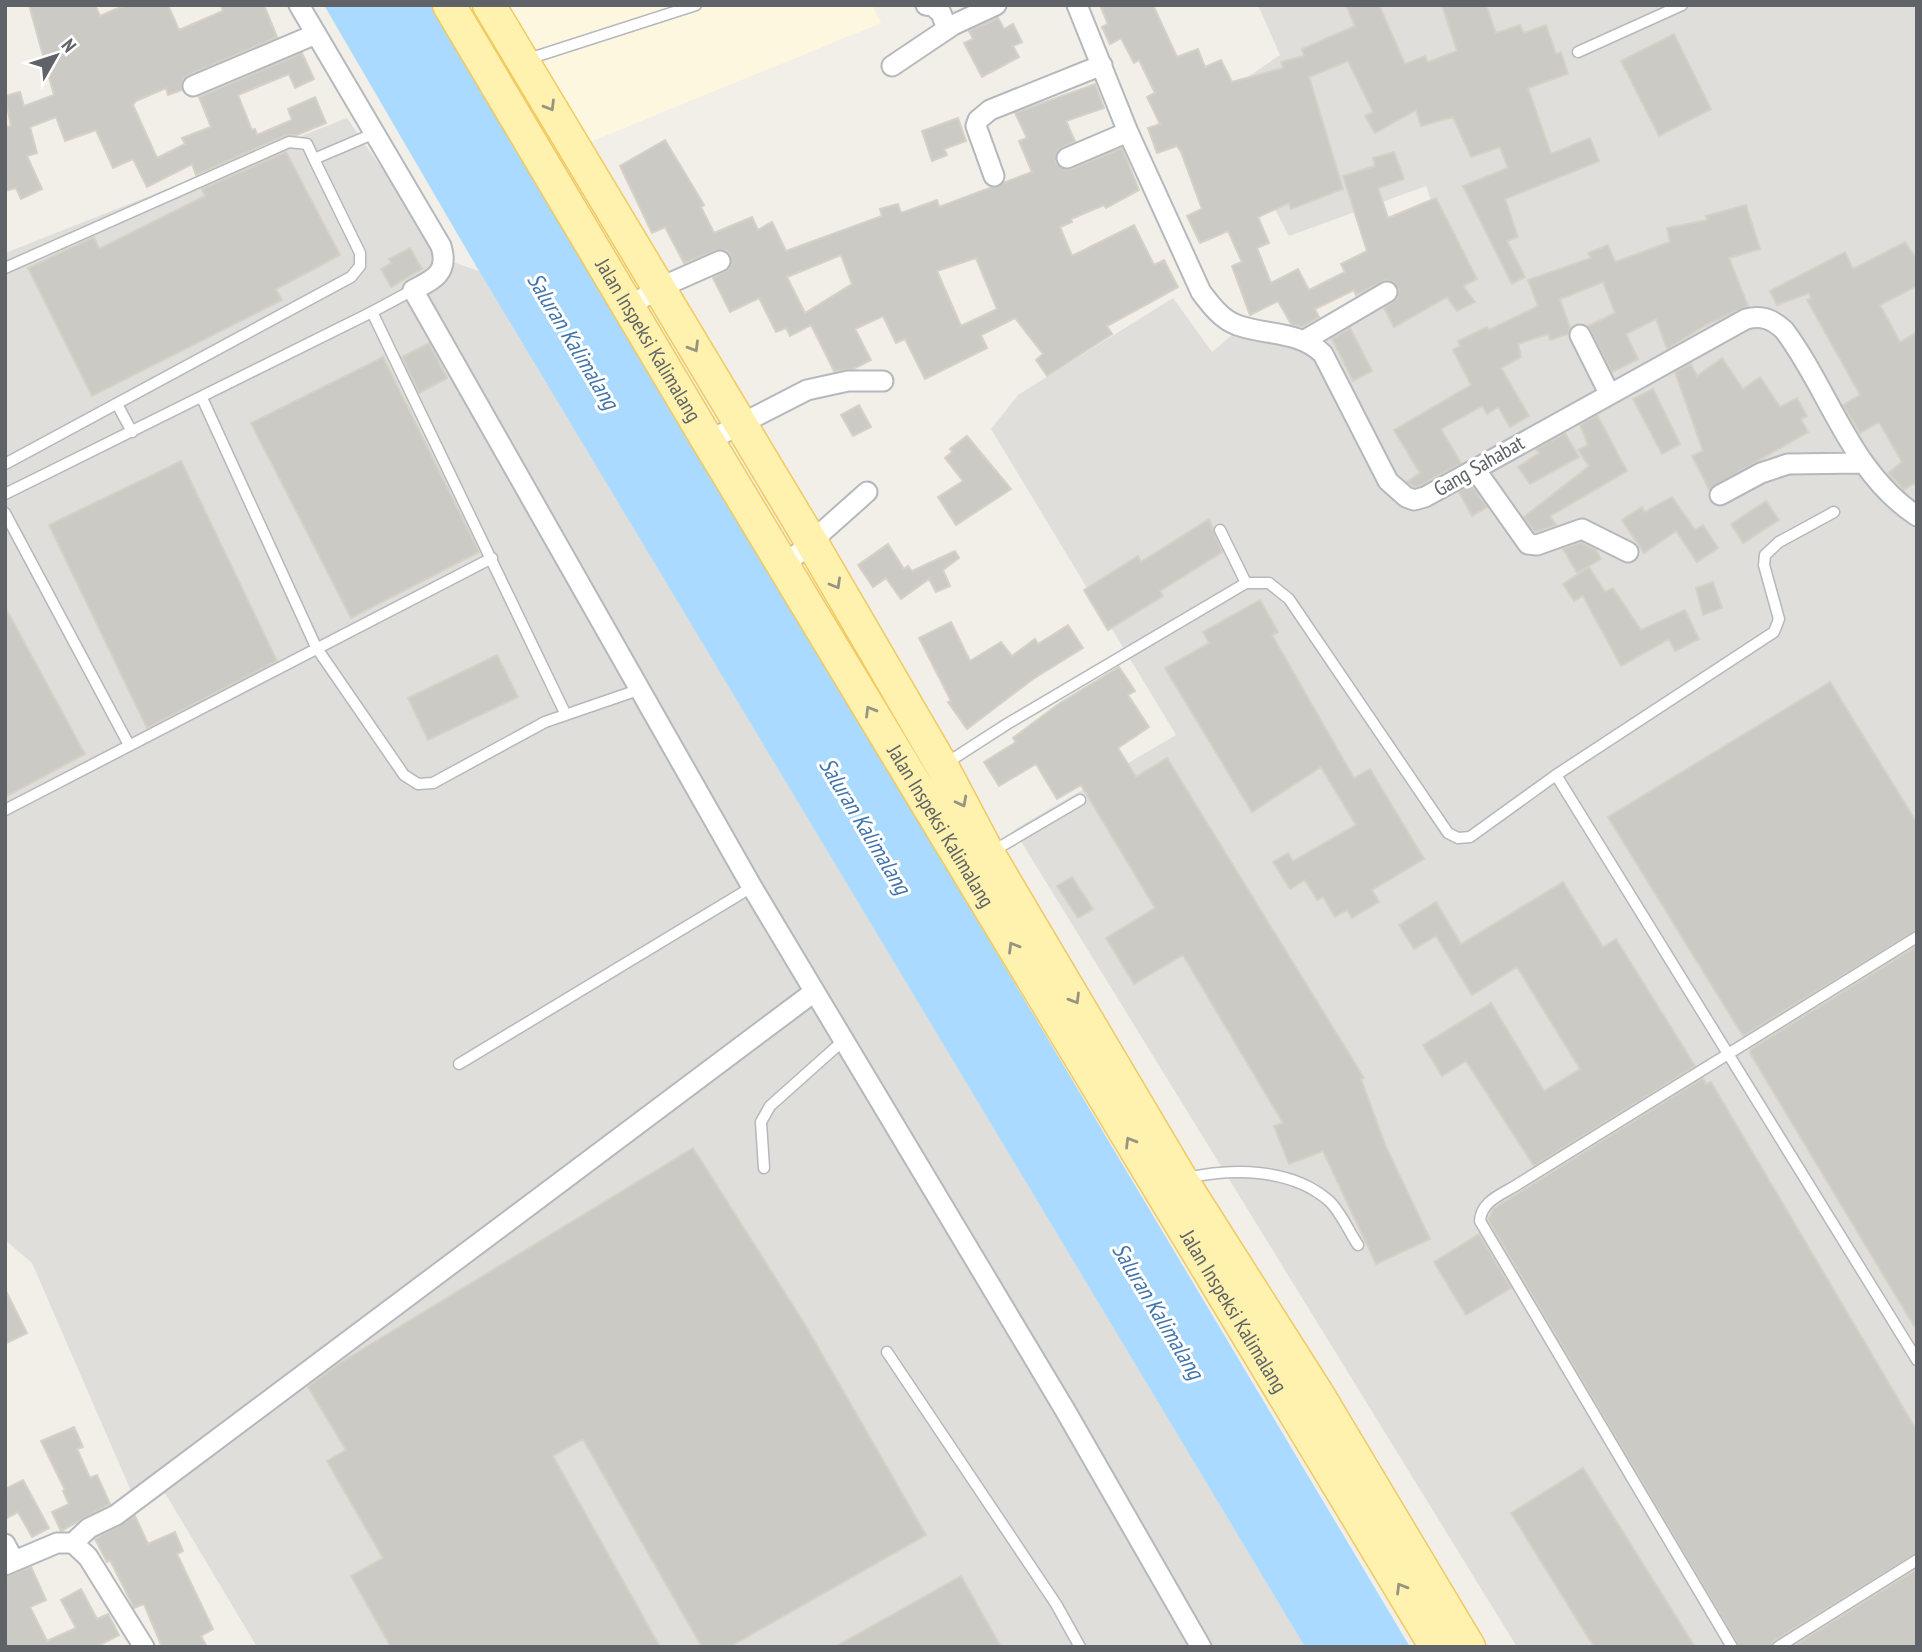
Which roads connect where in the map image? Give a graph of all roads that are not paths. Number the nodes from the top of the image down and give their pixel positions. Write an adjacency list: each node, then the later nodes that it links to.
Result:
1 (299, 5): 10 (street)
2 (449, 5): 14 (main road, Jalan Inspeksi Kalimalang)
3 (489, 5): 14 (main road, Jalan Inspeksi Kalimalang)
4 (696, 5): 14 (lane)
5 (926, 5): 9 (street)
6 (996, 5): 9 (street)
7 (1077, 5): 12 (street)
8 (1682, 5): 11 (lane)
9 (947, 29): 13 (street)
10 (316, 34): 15 (street); 17 (street)
11 (1578, 52)
12 (1101, 65): 16 (street); 20 (street)
13 (891, 66)
14 (505, 67): 23 (main road, Jalan Inspeksi Kalimalang, one-way to 23); 26 (main road, Jalan Inspeksi Kalimalang)
15 (192, 86)
16 (1128, 132): 18 (street); 29 (street)
17 (375, 133): 19 (lane); 24 (street)
18 (1067, 158)
19 (314, 159): 22 (lane); 33 (lane)
20 (994, 176)
21 (720, 261): 23 (street)
22 (5, 268)
23 (659, 288): 26 (street); 34 (main road, Jalan Inspeksi Kalimalang, one-way to 34)
24 (413, 290): 27 (lane); 53 (street)
25 (1387, 292): 29 (street)
26 (628, 307): 36 (main road, Jalan Inspeksi Kalimalang)
27 (372, 312): 32 (lane); 49 (lane)
28 (1580, 335): 31 (street)
29 (1305, 340): 39 (street, Gang Sahabat)
30 (883, 381): 34 (street)
31 (1609, 393): 37 (street, Gang Sahabat); 39 (street, Gang Sahabat)
32 (202, 398): 35 (lane); 52 (lane)
33 (117, 404): 35 (lane); 38 (lane)
34 (740, 424): 36 (street); 47 (main road, Jalan Inspeksi Kalimalang)
35 (132, 432): 41 (lane)
36 (708, 441): 50 (main road, Jalan Inspeksi Kalimalang)
37 (1862, 463): 42 (street); 45 (street, Gang Sahabat)
38 (5, 464)
39 (1475, 468): 48 (street)
40 (867, 492): 47 (street)
41 (5, 494)
42 (1720, 495)
43 (1834, 512): 57 (lane)
44 (5, 513): 55 (lane)
45 (1917, 516)
46 (1220, 530): 51 (lane)
47 (812, 543): 50 (street); 56 (main road, Jalan Inspeksi Kalimalang, one-way to 56)
48 (1628, 552)
49 (492, 558): 52 (lane); 54 (lane)
50 (784, 566): 56 (main road, Jalan Inspeksi Kalimalang, one-way to 50)
51 (1246, 583): 56 (lane); 57 (lane)
52 (316, 646): 54 (lane); 55 (lane)
53 (638, 690): 54 (lane); 61 (street)
54 (565, 713)
55 (128, 745): 59 (lane)
56 (928, 774): 60 (main road, Jalan Inspeksi Kalimalang)
57 (1556, 775): 65 (lane)
58 (1080, 800): 60 (lane)
59 (5, 810)
60 (978, 861): 68 (main road, Jalan Inspeksi Kalimalang)
61 (752, 887): 63 (street); 66 (lane)
62 (1917, 937): 65 (lane)
63 (814, 992): 64 (street); 73 (street)
64 (844, 1040): 67 (lane); 78 (street)
65 (1728, 1056): 71 (lane); 81 (lane)
66 (459, 1065)
67 (764, 1168)
68 (1169, 1184): 69 (lane); 72 (main road, Jalan Inspeksi Kalimalang)
69 (1358, 1245)
70 (887, 1352): 77 (lane)
71 (1917, 1360)
72 (1389, 1540): 79 (main road, Jalan Inspeksi Kalimalang, one-way to 72); 80 (main road, Jalan Inspeksi Kalimalang)
73 (73, 1544): 74 (street); 76 (street)
74 (8, 1557)
75 (1917, 1560): 82 (lane)
76 (144, 1647)
77 (1080, 1647)
78 (1201, 1647)
79 (1436, 1647)
80 (1469, 1647)
81 (1732, 1647)
82 (1778, 1647)

